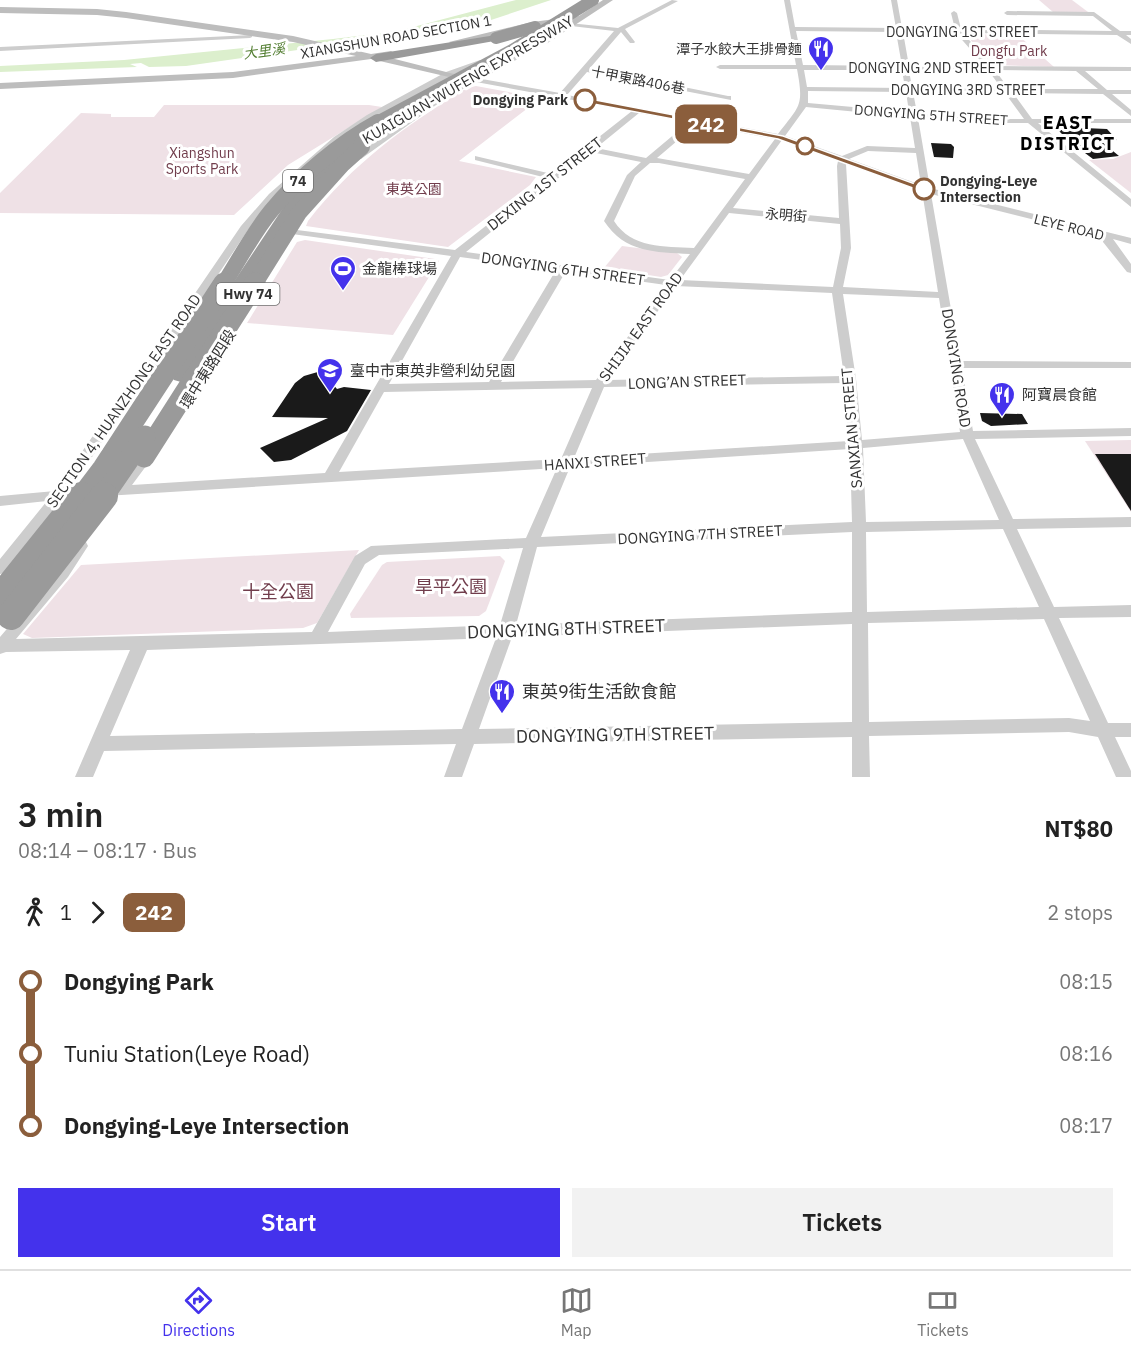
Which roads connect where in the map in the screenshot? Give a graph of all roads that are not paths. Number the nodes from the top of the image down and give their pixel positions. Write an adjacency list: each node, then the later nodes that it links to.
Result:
1 (586, 0): 23 (highway, bridge)
2 (593, 0): 92 (highway, KUAIGUAN-WUFENG EXPRESSWAY / 74, bridge)
3 (603, 0): 50 (highway, KUAIGUAN-WUFENG EXPRESSWAY / 74)
4 (609, 0): 11 (street, SECTION 4, HUANZHONG EAST ROAD)
5 (787, 0): 12 (street)
6 (894, 0): 14 (street, DONGYING ROAD)
7 (675, 1): 13 (street)
8 (0, 10): 23 (street)
9 (954, 13): 15 (street)
10 (1007, 13): 16 (street)
11 (573, 22): 13 (street); 19 (street, SECTION 4, HUANZHONG EAST ROAD); 23 (street, XIANGSHUN ROAD SECTION 1)
12 (793, 29): 14 (street, DONGYING 1ST STREET); 25 (street)
13 (619, 30): 20 (street); 28 (street)
14 (900, 32): 15 (street, DONGYING 1ST STREET); 26 (street, DONGYING ROAD)
15 (959, 32): 16 (street, DONGYING 1ST STREET); 27 (street)
16 (1118, 33): 17 (street, DONGYING 1ST STREET); 21 (street)
17 (1131, 33)
18 (250, 36): 22 (street)
19 (543, 42): 31 (street, SECTION 4, HUANZHONG EAST ROAD); 32 (street, SECTION 4, HUANZHONG EAST ROAD)
20 (632, 42)
21 (1131, 42)
22 (0, 49)
23 (374, 58): 31 (street); 33 (street, XIANGSHUN ROAD SECTION 1)
24 (720, 67): 25 (street, DONGYING 2ND STREET)
25 (800, 68): 26 (street, DONGYING 2ND STREET); 34 (street)
26 (905, 68): 27 (street, DONGYING 2ND STREET); 35 (street, DONGYING ROAD)
27 (990, 68): 29 (street, DONGYING 2ND STREET); 36 (street)
28 (584, 69): 39 (street); 40 (street, 十甲東路406巷)
29 (1078, 69): 30 (street, DONGYING 2ND STREET); 37 (street)
30 (1131, 69)
31 (449, 74): 32 (street, LEYE ROAD); 85 (street, SECTION 4, HUANZHONG EAST ROAD)
32 (477, 80): 39 (street, LEYE ROAD); 41 (street, SECTION 4, HUANZHONG EAST ROAD)
33 (0, 88)
34 (804, 89): 35 (street, DONGYING 3RD STREET); 42 (street)
35 (909, 90): 36 (street, DONGYING 3RD STREET); 45 (street, DONGYING ROAD)
36 (1007, 90): 37 (street, DONGYING 3RD STREET); 48 (street)
37 (1105, 91): 38 (street, DONGYING 3RD STREET); 44 (street)
38 (1131, 92)
39 (562, 96): 43 (street, LEYE ROAD)
40 (728, 98)
41 (440, 99): 62 (street, 環中東路四段); 81 (street, SECTION 4, HUANZHONG EAST ROAD)
42 (804, 105): 45 (street, DONGYING 5TH STREET); 49 (street, SHIJIA EAST ROAD)
43 (637, 111): 47 (street, LEYE ROAD); 51 (street, DEXING 1ST STREET)
44 (1131, 114)
45 (914, 115): 48 (street, DONGYING 5TH STREET); 52 (street, DONGYING ROAD)
46 (1131, 121): 48 (street, DONGYING 5TH STREET)
47 (694, 122): 49 (street, LEYE ROAD); 55 (street)
48 (1030, 122): 59 (street)
49 (780, 137): 54 (street, LEYE ROAD); 57 (street, SHIJIA EAST ROAD)
50 (362, 141): 81 (highway, Hwy 74, bridge); 96 (highway, KUAIGUAN-WUFENG EXPRESSWAY / 74, bridge)
51 (590, 149): 55 (street); 56 (street, DEXING 1ST STREET)
52 (918, 151): 54 (street); 58 (street, DONGYING ROAD)
53 (478, 158): 56 (street)
54 (843, 159): 58 (street, LEYE ROAD); 61 (street, SANXIAN STREET)
55 (648, 161): 57 (street); 65 (street)
56 (554, 177): 66 (street, DEXING 1ST STREET)
57 (750, 177): 60 (street, SHIJIA EAST ROAD)
58 (927, 190): 63 (street, LEYE ROAD); 71 (street, DONGYING ROAD)
59 (1131, 204)
60 (729, 210): 61 (street, 永明街); 65 (street, SHIJIA EAST ROAD)
61 (843, 220): 70 (street, SANXIAN STREET)
62 (292, 231): 66 (street, DONGYING 6TH STREET); 81 (street, 環中東路四段)
63 (1108, 236): 64 (street, LEYE ROAD); 68 (street)
64 (1131, 241)
65 (697, 251): 69 (street, SHIJIA EAST ROAD)
66 (457, 254): 67 (street, DONGYING 6TH STREET); 77 (street, DEXING 1ST STREET)
67 (562, 269): 69 (street, DONGYING 6TH STREET); 76 (street)
68 (1131, 270)
69 (673, 283): 70 (street, DONGYING 6TH STREET); 75 (street, SHIJIA EAST ROAD)
70 (837, 292): 71 (street, DONGYING 6TH STREET); 74 (street, SANXIAN STREET)
71 (944, 295): 72 (street, DONGYING ROAD)
72 (955, 364): 73 (street); 79 (street, DONGYING ROAD)
73 (1131, 365)
74 (850, 379): 75 (street, LONG’AN STREET); 80 (street, SANXIAN STREET)
75 (600, 384): 76 (street, LONG’AN STREET); 82 (street, SHIJIA EAST ROAD)
76 (493, 385): 77 (street, LONG’AN STREET)
77 (381, 388): 83 (street, DEXING 1ST STREET)
78 (1131, 432): 79 (street, HANXI STREET)
79 (967, 435): 80 (street, HANXI STREET); 87 (street, DONGYING ROAD)
80 (856, 445): 82 (street, HANXI STREET); 89 (street, SANXIAN STREET)
81 (144, 457): 84 (street, SECTION 4, HUANZHONG EAST ROAD)
82 (567, 464): 83 (street, HANXI STREET); 90 (street, SHIJIA EAST ROAD)
83 (329, 477): 84 (street, HANXI STREET)
84 (120, 490): 85 (street, HANXI STREET); 100 (street, SECTION 4, HUANZHONG EAST ROAD)
85 (59, 495): 86 (street, HANXI STREET); 91 (street, SECTION 4, HUANZHONG EAST ROAD)
86 (0, 501)
87 (1007, 522): 88 (street, DONGYING 7TH STREET); 89 (street, DONGYING 7TH STREET); 94 (street, DONGYING ROAD)
88 (1131, 522)
89 (859, 527): 90 (street, DONGYING 7TH STREET); 95 (street, SANXIAN STREET)
90 (531, 544): 97 (street, SHIJIA EAST ROAD); 98 (street, DONGYING 7TH STREET)
91 (0, 569)
92 (0, 598)
93 (1131, 611): 94 (street, DONGYING 8TH STREET)
94 (1049, 612): 95 (street, DONGYING 8TH STREET); 102 (street, DONGYING ROAD)
95 (860, 618): 97 (street, DONGYING 8TH STREET); 101 (street, SANXIAN STREET)
96 (0, 629)
97 (506, 631): 98 (street, DONGYING 8TH STREET); 104 (street, SHIJIA EAST ROAD)
98 (317, 637): 99 (street, DONGYING 8TH STREET)
99 (141, 645): 100 (street, DONGYING 8TH STREET); 105 (street)
100 (1, 647)
101 (862, 729): 102 (street, DONGYING 9TH STREET); 104 (street, DONGYING 9TH STREET); 108 (street, SANXIAN STREET)
102 (1103, 730): 103 (street, DONGYING 9TH STREET); 109 (street, DONGYING ROAD)
103 (1131, 730)
104 (467, 738): 105 (street, DONGYING 9TH STREET); 107 (street, SHIJIA EAST ROAD)
105 (99, 744): 106 (street)
106 (84, 777)
107 (453, 777)
108 (861, 777)
109 (1125, 777)

